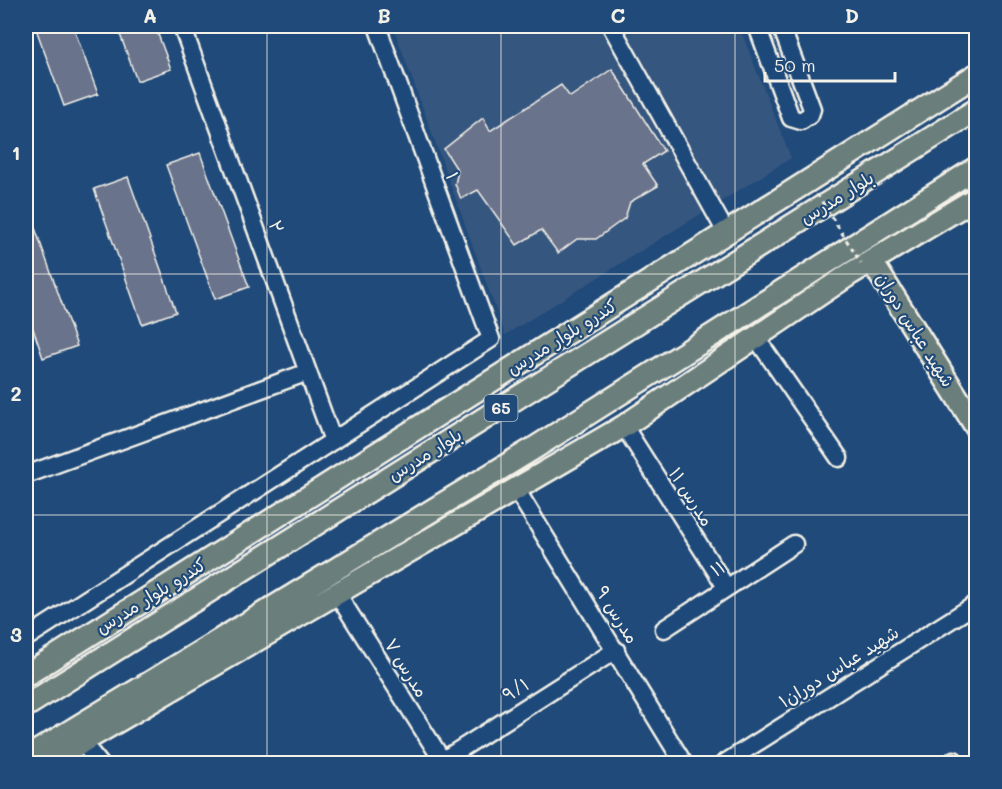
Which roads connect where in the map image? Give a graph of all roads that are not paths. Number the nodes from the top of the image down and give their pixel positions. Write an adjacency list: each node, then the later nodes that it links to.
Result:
1 (182, 26): 15 (street, ۲)
2 (377, 26): 19 (street, ۱)
3 (611, 26): 12 (street)
4 (757, 26): 5 (street)
5 (782, 26)
6 (976, 75): 10 (main road, کندرو بلوار مدرس)
7 (976, 110): 11 (main road, بلوار مدرس / 65)
8 (976, 168): 20 (main road)
9 (976, 198): 13 (main road)
10 (773, 205): 11 (main road); 12 (main road, کندرو بلوار مدرس)
11 (789, 227): 32 (main road, بلوار مدرس / 65)
12 (726, 234): 31 (main road, کندرو بلوار مدرس)
13 (866, 262): 14 (main road); 17 (main road, شهید عباس دوران)
14 (757, 339): 16 (main road); 21 (street)
15 (308, 372): 19 (street, ۲); 22 (street)
16 (689, 382): 18 (main road); 20 (main road)
17 (973, 414)
18 (624, 426): 23 (main road); 25 (street, مدرس ۱۱)
19 (333, 441): 29 (street)
20 (536, 447): 34 (main road)
21 (838, 458)
22 (26, 475)
23 (516, 489): 26 (main road); 30 (street, مدرس ۹)
24 (795, 544): 25 (street, ۱۱)
25 (726, 588): 28 (street, ۱۱)
26 (338, 596): 33 (main road); 35 (street, مدرس ۷)
27 (976, 604): 39 (street, شهید عباس دوران۱)
28 (664, 628)
29 (26, 638)
30 (616, 650): 35 (street, ۹/۱); 38 (street, مدرس ۹)
31 (26, 675)
32 (26, 706)
33 (82, 742): 36 (main road); 37 (street)
34 (26, 758)
35 (439, 762)
36 (51, 764)
37 (100, 764)
38 (684, 764)
39 (723, 764)

